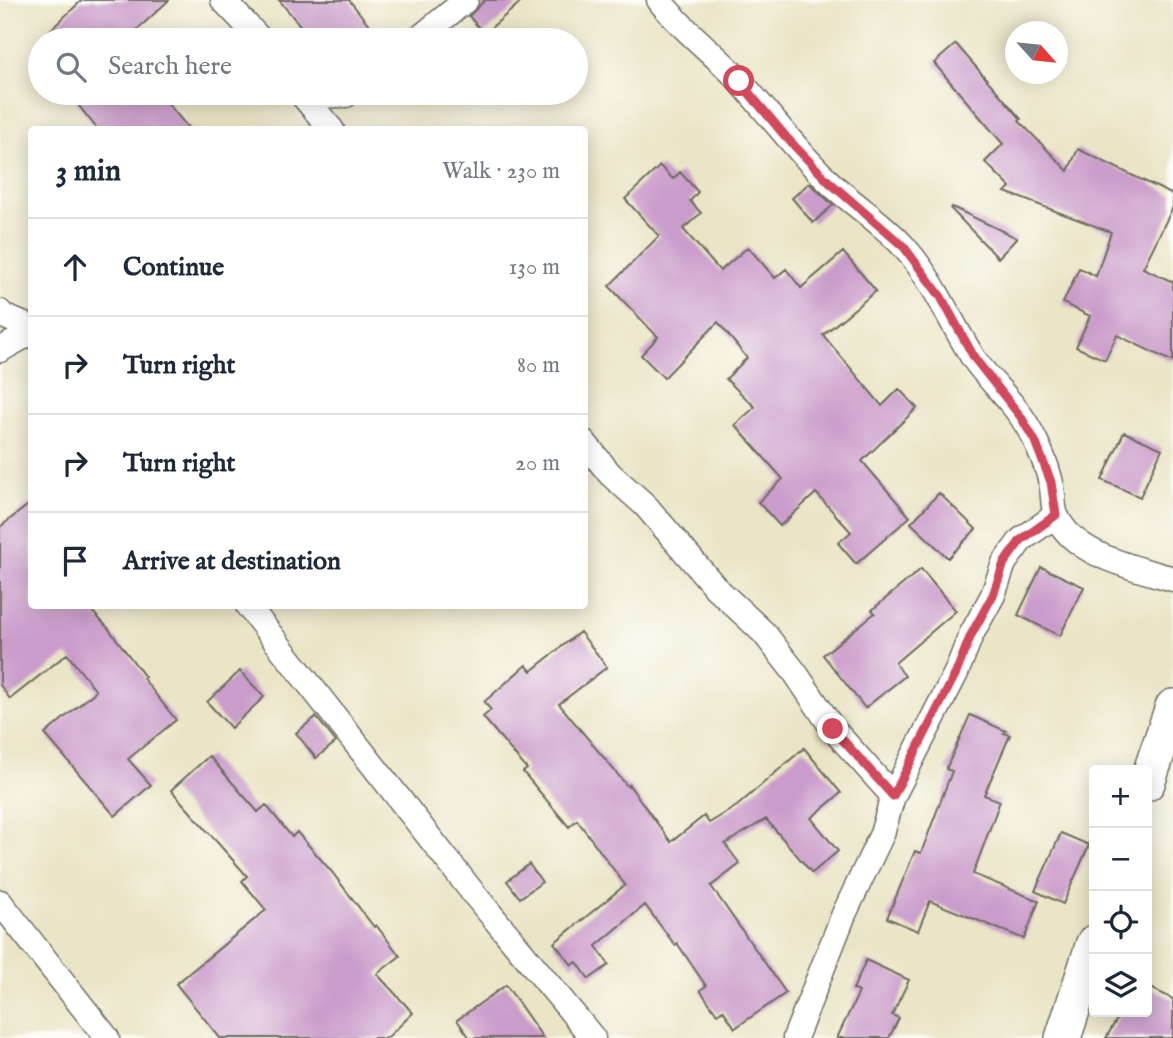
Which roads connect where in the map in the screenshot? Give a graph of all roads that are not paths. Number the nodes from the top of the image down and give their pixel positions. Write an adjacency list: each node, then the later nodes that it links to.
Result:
1 (223, 0): 4 (street)
2 (466, 0): 5 (street)
3 (659, 0): 15 (street)
4 (250, 28)
5 (431, 28)
6 (312, 105): 8 (street)
7 (343, 105): 9 (street)
8 (330, 126)
9 (335, 126)
10 (0, 312): 11 (street)
11 (28, 328)
12 (28, 332): 13 (street)
13 (0, 350)
14 (588, 447): 20 (street)
15 (1056, 515): 16 (street); 20 (street)
16 (1173, 579)
17 (250, 609): 24 (street)
18 (1173, 707): 19 (street)
19 (1152, 768)
20 (893, 796): 25 (street)
21 (0, 902): 23 (street)
22 (1090, 954): 26 (street)
23 (107, 1038)
24 (593, 1038)
25 (795, 1038)
26 (1063, 1038)

